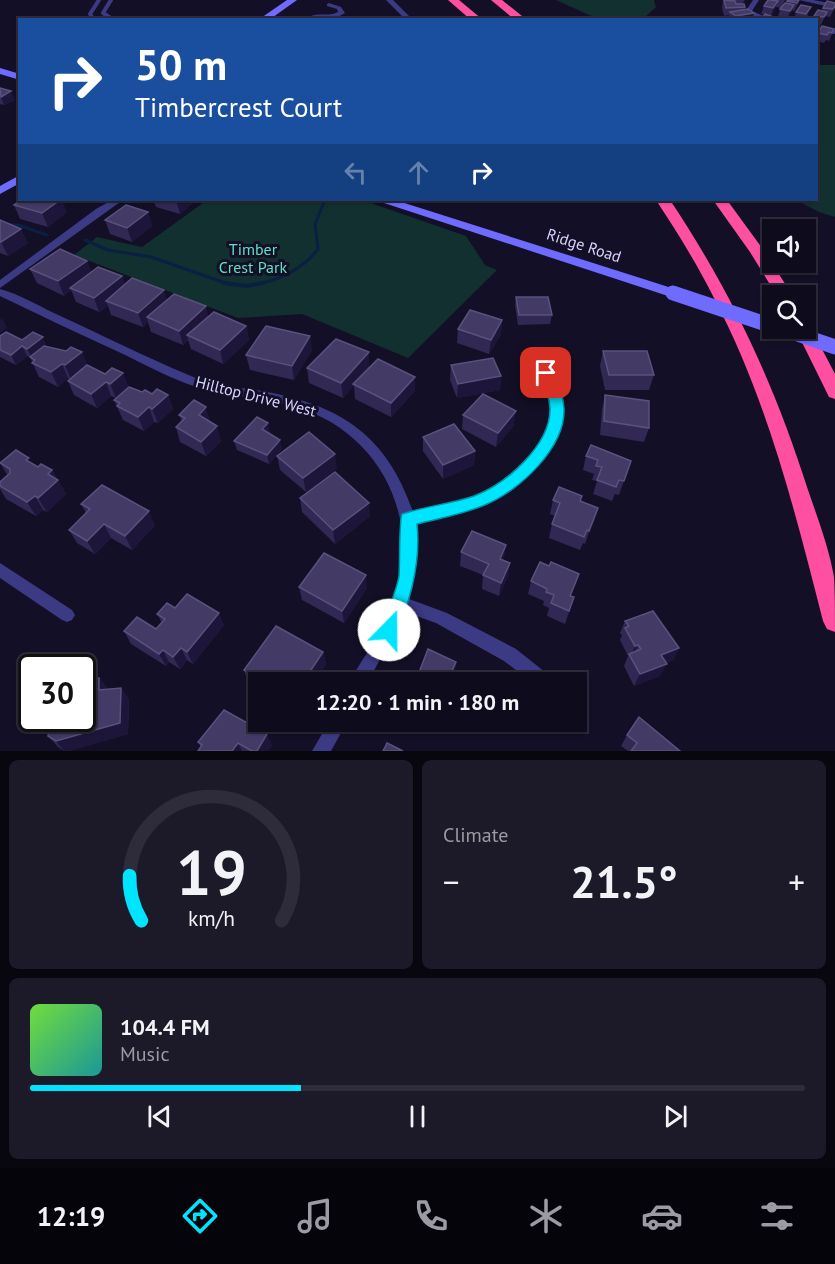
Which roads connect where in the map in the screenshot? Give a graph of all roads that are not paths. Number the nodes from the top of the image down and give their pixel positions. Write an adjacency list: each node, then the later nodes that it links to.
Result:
1 (99, 0): 12 (lane)
2 (111, 0): 13 (lane)
3 (293, 0): 14 (street)
4 (336, 0): 10 (street)
5 (389, 0): 16 (street)
6 (453, 0): 17 (highway)
7 (496, 0): 18 (highway)
8 (756, 0): 19 (street)
9 (802, 0): 11 (street)
10 (329, 5): 15 (street); 15 (street)
11 (835, 6)
12 (93, 18)
13 (111, 18)
14 (265, 18)
15 (310, 18)
16 (408, 18)
17 (476, 18)
18 (519, 18)
19 (764, 18)
20 (818, 29): 21 (street)
21 (835, 32)
22 (0, 71): 23 (street)
23 (18, 76)
24 (18, 179): 25 (street)
25 (0, 191)
26 (116, 201): 30 (street)
27 (388, 201): 33 (street, Ridge Road, bridge)
28 (664, 201): 43 (highway)
29 (721, 201): 31 (highway)
30 (0, 285)
31 (778, 285)
32 (0, 292): 39 (street, Hilltop Drive West)
33 (762, 323)
34 (808, 339): 38 (highway)
35 (812, 339): 36 (street, bridge)
36 (835, 347)
37 (532, 360): 39 (street)
38 (835, 392)
39 (408, 519): 41 (street, Hilltop Drive West)
40 (0, 570): 42 (street)
41 (400, 603): 44 (street, Hilltop Drive West); 45 (street)
42 (67, 615)
43 (835, 621)
44 (365, 672)
45 (531, 672)
46 (332, 732): 47 (street)
47 (321, 751)

